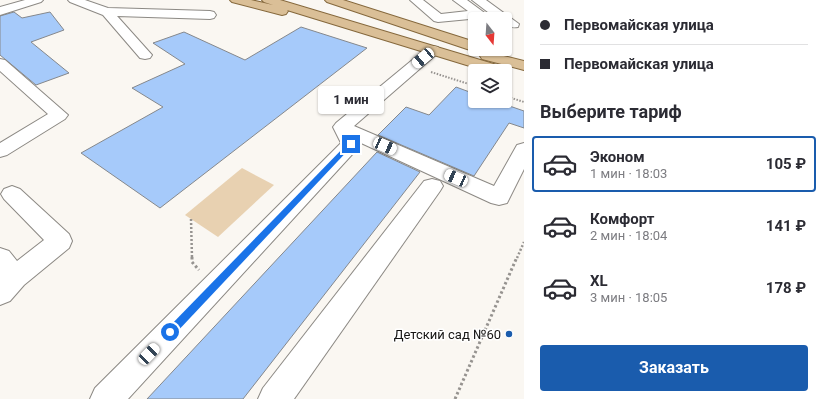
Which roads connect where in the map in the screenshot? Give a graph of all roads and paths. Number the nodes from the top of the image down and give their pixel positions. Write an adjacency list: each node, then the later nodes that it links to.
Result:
1 (37, 0): 10 (lane)
2 (74, 0): 11 (lane)
3 (236, 0): 16 (main road)
4 (268, 0): 16 (main road)
5 (296, 0): 23 (main road)
6 (331, 0): 17 (main road)
7 (416, 0): 14 (lane)
8 (460, 0): 14 (lane)
9 (478, 0): 12 (lane)
10 (0, 11)
11 (107, 12): 13 (lane); 19 (lane)
12 (495, 12)
13 (210, 15)
14 (460, 16): 15 (lane)
15 (468, 20)
16 (362, 29): 18 (main road)
17 (468, 43)
18 (433, 50): 22 (main road); 28 (lane)
19 (145, 55)
20 (503, 56): 23 (main road)
21 (0, 63): 30 (lane)
22 (479, 64)
23 (524, 64)
24 (512, 74): 25 (main road)
25 (524, 78)
26 (512, 98): 27 (path)
27 (524, 102)
28 (342, 127): 29 (lane); 36 (lane)
29 (524, 149)
30 (0, 151)
31 (432, 186): 38 (lane)
32 (12, 194): 35 (lane)
33 (190, 219): 36 (path)
34 (524, 242): 39 (path)
35 (5, 276)
36 (213, 287): 37 (lane)
37 (106, 399)
38 (274, 399)
39 (455, 399)

